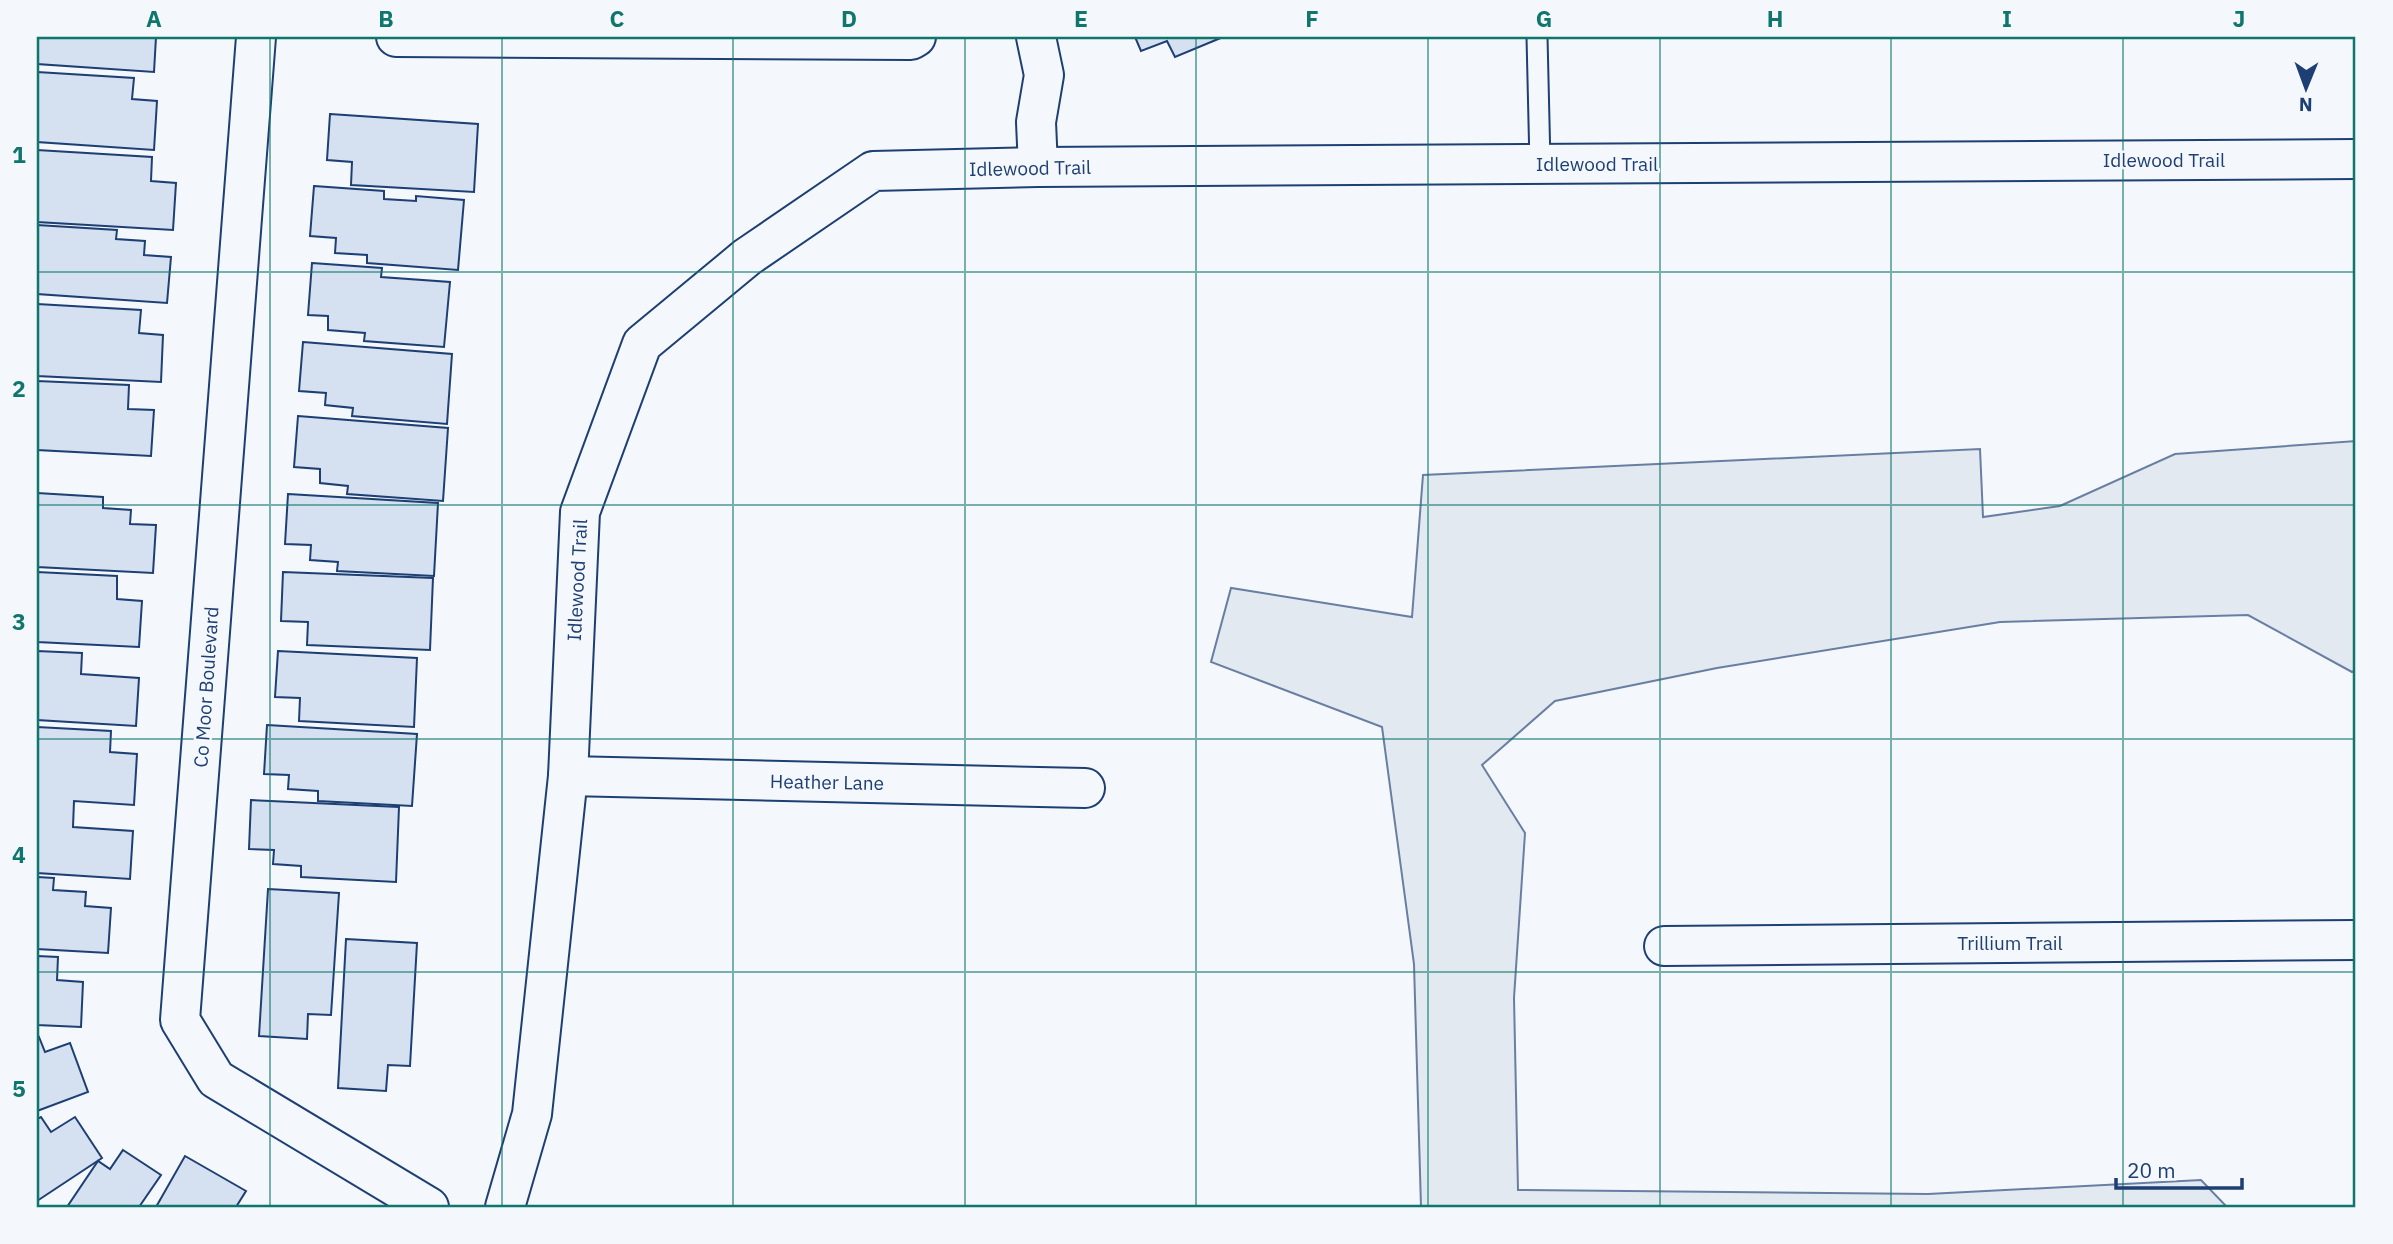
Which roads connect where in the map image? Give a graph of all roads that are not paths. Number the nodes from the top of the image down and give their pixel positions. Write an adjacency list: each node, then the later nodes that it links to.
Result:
1 (256, 37): 13 (street, Co Moor Boulevard)
2 (396, 37): 3 (street)
3 (916, 37)
4 (1035, 37): 8 (street)
5 (1537, 37): 7 (lane)
6 (2356, 159): 7 (street, Idlewood Trail)
7 (1540, 164): 8 (street, Idlewood Trail)
8 (1038, 167): 9 (street, Idlewood Trail)
9 (568, 776): 10 (street, Heather Lane); 14 (street, Idlewood Trail)
10 (1086, 788)
11 (2356, 940): 12 (street, Trillium Trail)
12 (1664, 946)
13 (429, 1207)
14 (505, 1207)

